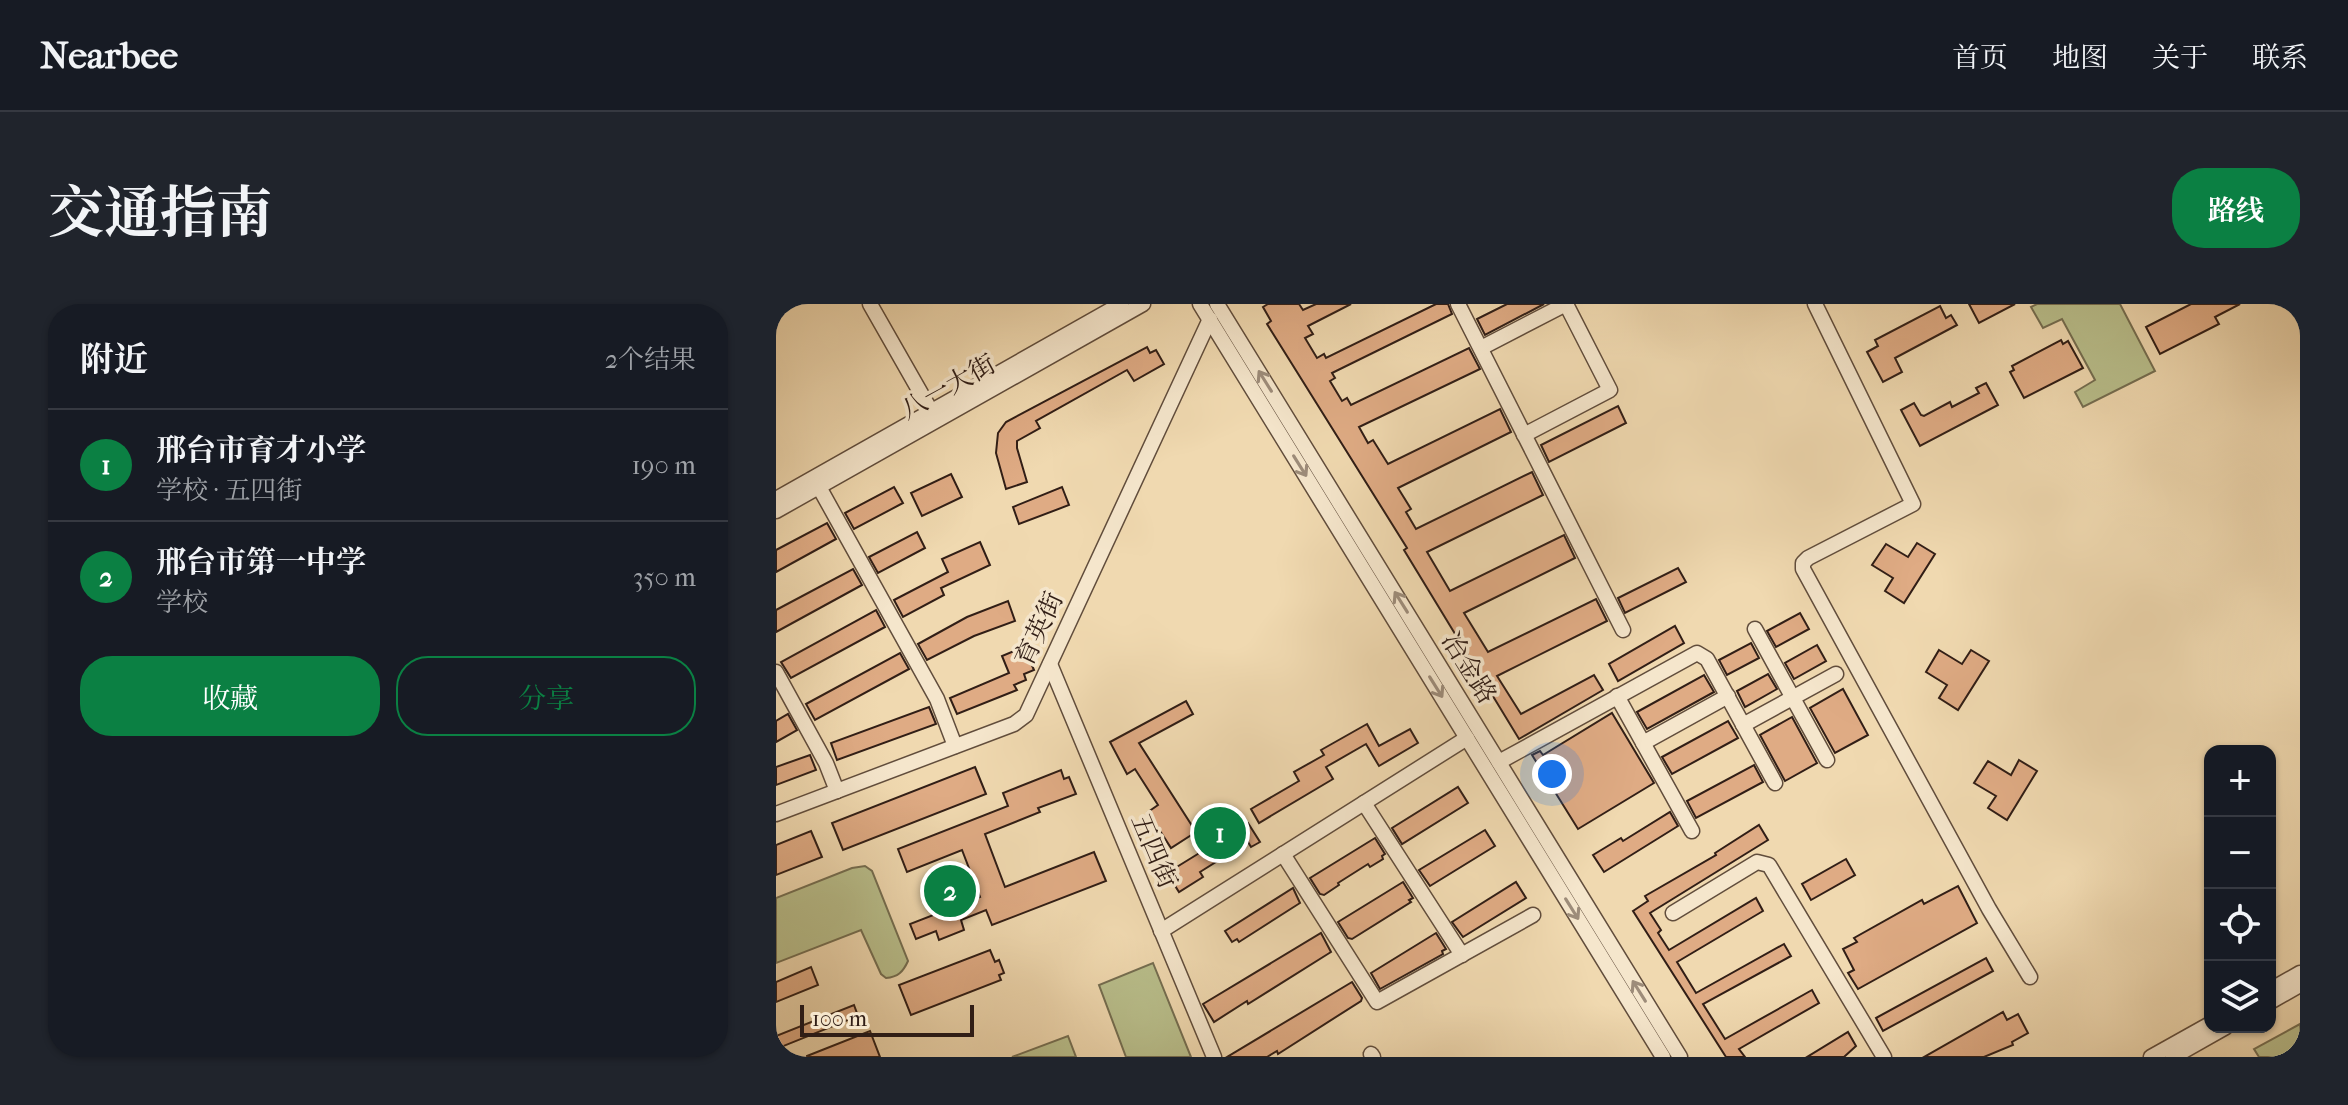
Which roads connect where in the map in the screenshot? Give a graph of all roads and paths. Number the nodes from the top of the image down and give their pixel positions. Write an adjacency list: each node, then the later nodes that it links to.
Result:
1 (870, 304): 10 (street)
2 (1121, 304): 10 (street, 八一大街)
3 (1143, 304): 12 (street, 八一大街)
4 (1200, 304): 8 (street, 冶金路)
5 (1217, 304): 28 (street, 冶金路, one-way to 5)
6 (1458, 304): 9 (street)
7 (1815, 304): 40 (street)
8 (1210, 319): 17 (street, 育英街); 24 (street, 冶金路, one-way to 24)
9 (1481, 348): 11 (street); 11 (street)
10 (931, 411): 13 (street, 八一大街)
11 (1524, 435): 16 (street)
12 (819, 487): 14 (street, 八一大街); 26 (street)
13 (776, 499)
14 (776, 511)
15 (1755, 629): 22 (street)
16 (1623, 630)
17 (1050, 664): 26 (street, 育英街); 37 (street, 五四街)
18 (776, 672): 30 (street)
19 (1836, 674): 22 (street)
20 (1617, 696): 21 (street); 25 (street); 28 (street)
21 (1728, 696): 23 (street); 25 (street)
22 (1793, 698): 23 (street); 27 (street)
23 (1743, 725): 29 (street)
24 (1467, 738): 31 (street); 47 (street, 冶金路, one-way to 47)
25 (1643, 743): 33 (street)
26 (955, 746): 30 (street, 育英街)
27 (1827, 760)
28 (1499, 762): 48 (street, 冶金路, one-way to 28)
29 (1775, 783)
30 (837, 791): 32 (street, 育英街)
31 (1364, 803): 34 (street); 38 (street)
32 (776, 814)
33 (1692, 831)
34 (1283, 854): 37 (street); 38 (street)
35 (1673, 913): 49 (street)
36 (1533, 915): 38 (street)
37 (1161, 931): 46 (street, 五四街)
38 (1462, 955)
39 (2300, 973): 42 (street)
40 (2030, 977)
41 (2300, 985): 43 (street)
42 (2276, 987)
43 (2276, 999)
44 (2204, 1027): 50 (street)
45 (2215, 1033): 51 (street)
46 (1214, 1057)
47 (1663, 1057)
48 (1680, 1057)
49 (1884, 1057)
50 (2151, 1057)
51 (2173, 1057)

